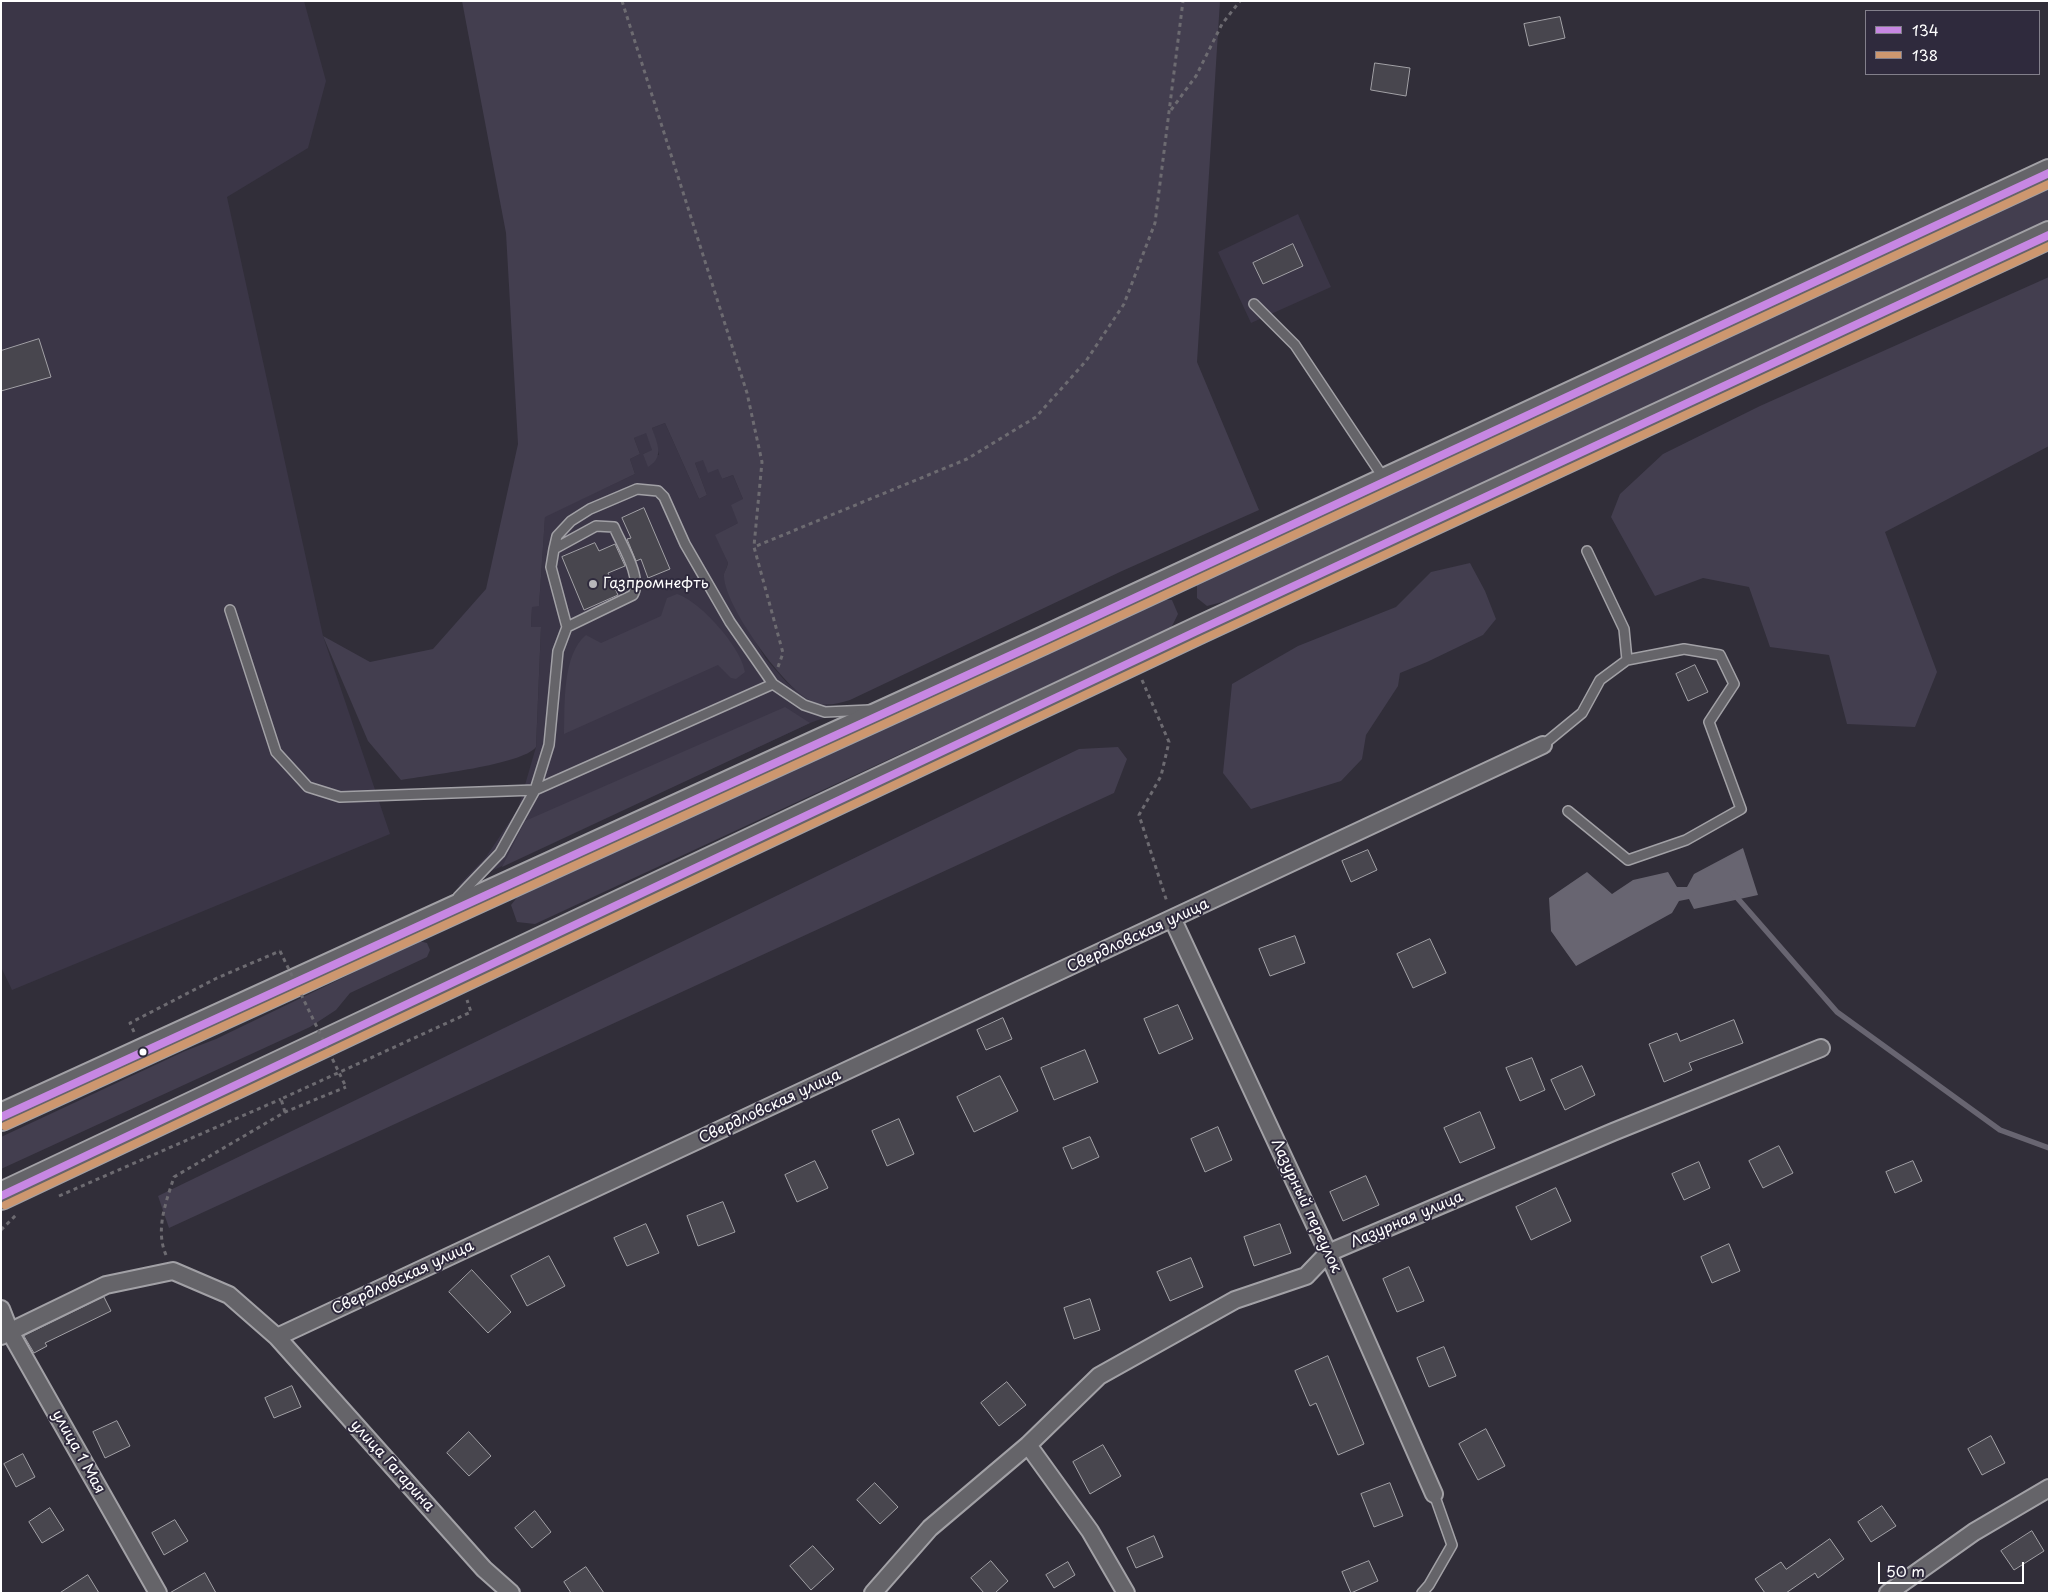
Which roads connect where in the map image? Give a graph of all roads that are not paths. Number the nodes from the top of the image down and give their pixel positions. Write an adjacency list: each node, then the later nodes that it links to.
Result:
1 (2049, 173): 4 (main road)
2 (2049, 235): 19 (main road)
3 (1254, 304): 4 (lane)
4 (1385, 480): 11 (main road)
5 (554, 549): 8 (lane); 8 (lane); 10 (lane)
6 (1587, 551): 9 (lane)
7 (230, 610): 13 (lane)
8 (567, 627): 13 (lane)
9 (1627, 660): 12 (lane); 14 (lane)
10 (773, 684): 11 (lane); 13 (lane)
11 (891, 709): 16 (main road)
12 (1543, 745): 15 (street, Свердловская улица)
13 (534, 790): 16 (lane)
14 (1568, 811)
15 (1173, 920): 22 (street, Лазурный переулок); 25 (street, Свердловская улица)
16 (419, 924): 18 (main road)
17 (1821, 1048): 22 (street, Лазурная улица)
18 (1, 1117)
19 (30, 1183): 20 (main road); 21 (street)
20 (1, 1196)
21 (1, 1208)
22 (1328, 1253): 26 (street, Лазурная улица); 28 (street, Лазурный переулок)
23 (1, 1309): 24 (street, улица 1 Мая)
24 (6, 1334): 25 (street); 29 (street, улица 1 Мая)
25 (277, 1337): 30 (street, улица Гагарина)
26 (1028, 1445): 31 (street, Лазурная улица); 32 (street)
27 (2049, 1488): 34 (street)
28 (1434, 1494): 33 (lane)
29 (158, 1593)
30 (511, 1593)
31 (873, 1593)
32 (1126, 1593)
33 (1422, 1593)
34 (1888, 1593)

